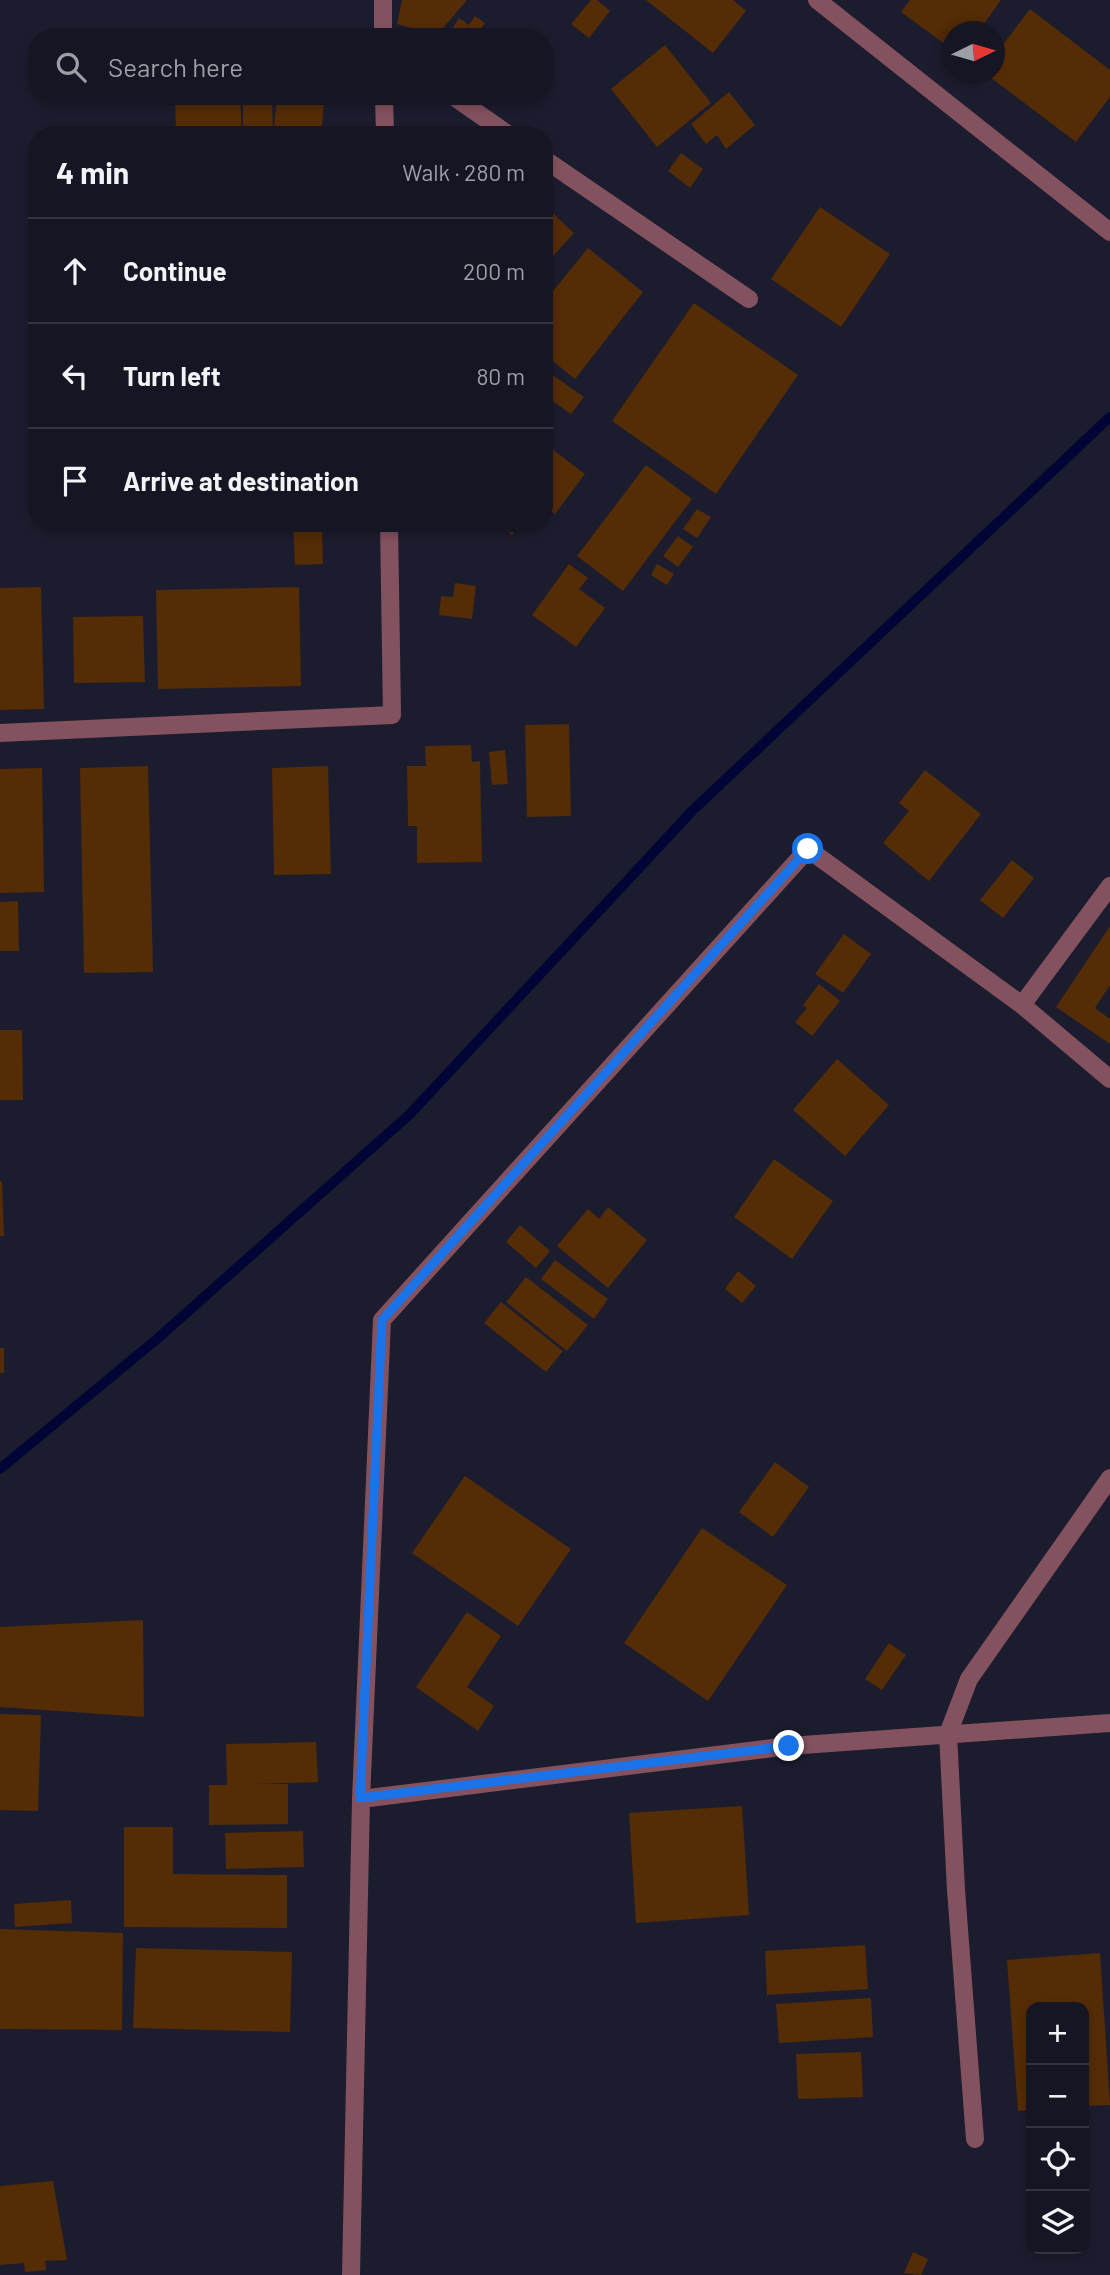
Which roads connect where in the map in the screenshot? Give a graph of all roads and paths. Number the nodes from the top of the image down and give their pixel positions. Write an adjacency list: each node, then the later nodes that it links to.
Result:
1 (383, 0): 3 (street)
2 (817, 0): 9 (street)
3 (383, 28)
4 (384, 105): 6 (street)
5 (466, 105): 7 (street)
6 (385, 126)
7 (496, 126)
8 (553, 165): 10 (street)
9 (1110, 232)
10 (748, 299)
11 (389, 532): 12 (street)
12 (0, 733)
13 (1110, 886): 14 (street)
14 (1022, 1005): 15 (street); 19 (street)
15 (1110, 1079)
16 (1110, 1478): 18 (street)
17 (1110, 1723): 18 (street)
18 (948, 1734): 19 (street); 20 (street)
19 (360, 1798): 21 (street)
20 (975, 2139)
21 (351, 2275)

